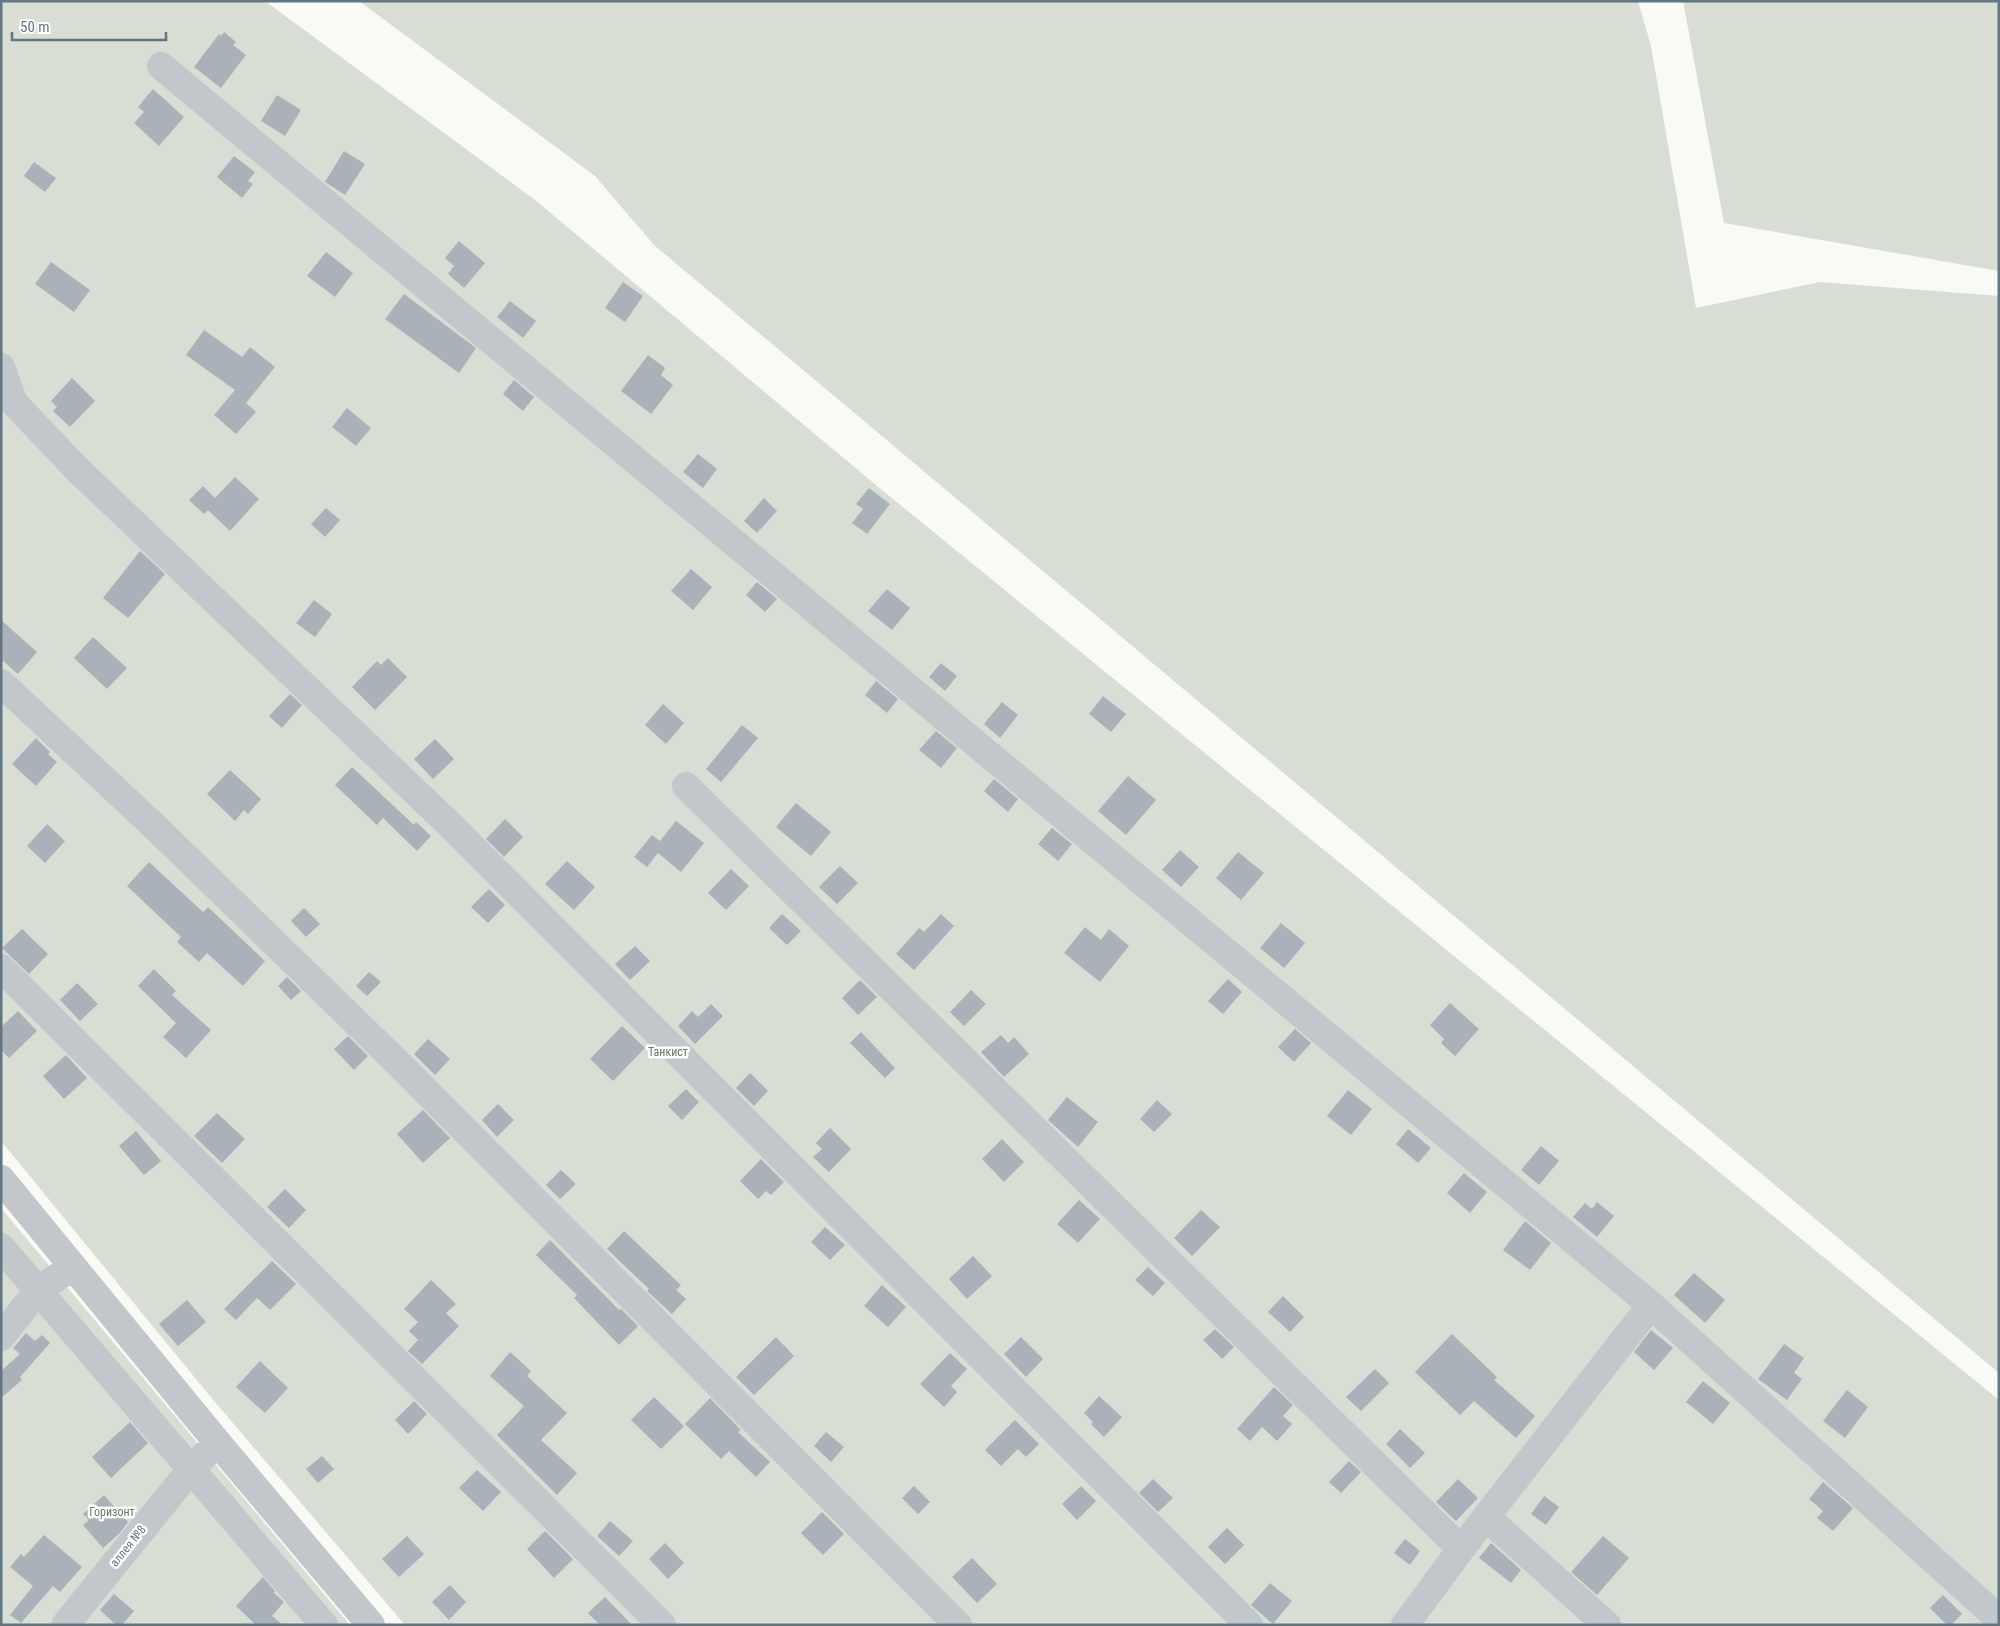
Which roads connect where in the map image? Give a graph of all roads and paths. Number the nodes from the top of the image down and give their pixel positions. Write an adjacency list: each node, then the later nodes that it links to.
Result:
1 (161, 66): 10 (street)
2 (1, 367): 22 (street)
3 (1, 683): 21 (street)
4 (686, 786): 15 (street)
5 (1, 968): 20 (street)
6 (1, 1179): 8 (street)
7 (1, 1247): 9 (street)
8 (73, 1267): 9 (street); 12 (street)
9 (39, 1289): 11 (street); 13 (street)
10 (1652, 1305): 14 (street); 16 (street)
11 (1, 1337)
12 (217, 1442): 13 (street, аллея №8); 17 (street)
13 (192, 1468): 18 (street, аллея №8); 19 (street)
14 (1487, 1518): 15 (street); 24 (street)
15 (1461, 1550): 23 (street)
16 (1999, 1619)
17 (361, 1621)
18 (65, 1625)
19 (324, 1625)
20 (662, 1625)
21 (958, 1625)
22 (1249, 1625)
23 (1405, 1625)
24 (1607, 1625)

